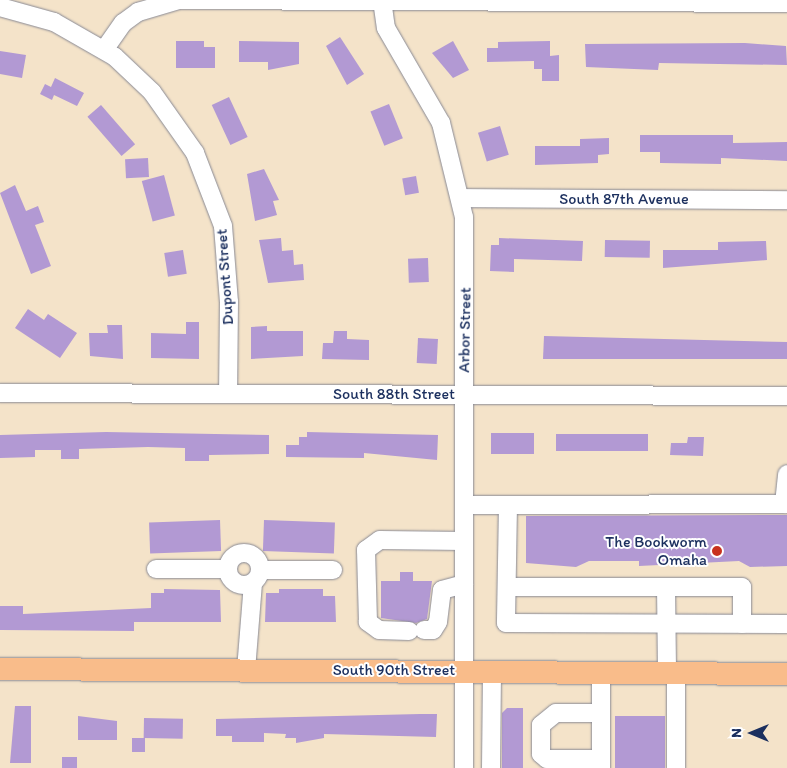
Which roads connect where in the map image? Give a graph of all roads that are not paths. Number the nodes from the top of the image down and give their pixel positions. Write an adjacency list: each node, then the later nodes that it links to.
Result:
1 (382, 1): 2 (street); 4 (street); 5 (street, Arbor Street)
2 (787, 3)
3 (0, 6): 4 (street, Dupont Street)
4 (104, 50): 8 (street, Dupont Street)
5 (461, 198): 6 (street, South 87th Avenue); 9 (street, Arbor Street)
6 (787, 200)
7 (0, 393): 8 (street, South 88th Street)
8 (228, 393): 9 (street, South 88th Street)
9 (464, 394): 10 (street, South 88th Street); 13 (street, Arbor Street)
10 (787, 396)
11 (787, 474): 12 (street)
12 (786, 504): 14 (street)
13 (464, 505): 14 (street); 15 (street, Arbor Street)
14 (508, 506): 20 (street)
15 (464, 541): 19 (street, Arbor Street); 19 (street)
16 (156, 569): 18 (street)
17 (333, 570): 18 (street)
18 (245, 576): 26 (street)
19 (464, 584): 27 (street, Arbor Street)
20 (507, 587): 21 (street); 22 (street)
21 (666, 587): 22 (street); 23 (street)
22 (666, 624): 23 (street); 30 (street)
23 (742, 624): 24 (street)
24 (787, 624)
25 (0, 670): 26 (main road, South 90th Street)
26 (246, 670): 27 (main road, South 90th Street)
27 (465, 670): 28 (main road, South 90th Street); 34 (street, Arbor Street)
28 (492, 670): 29 (main road, South 90th Street); 35 (street)
29 (601, 671): 30 (main road, South 90th Street); 32 (street)
30 (672, 671): 31 (main road, South 90th Street); 36 (street)
31 (787, 674)
32 (601, 713): 33 (street); 33 (street)
33 (601, 763)
34 (464, 768)
35 (491, 768)
36 (676, 768)

